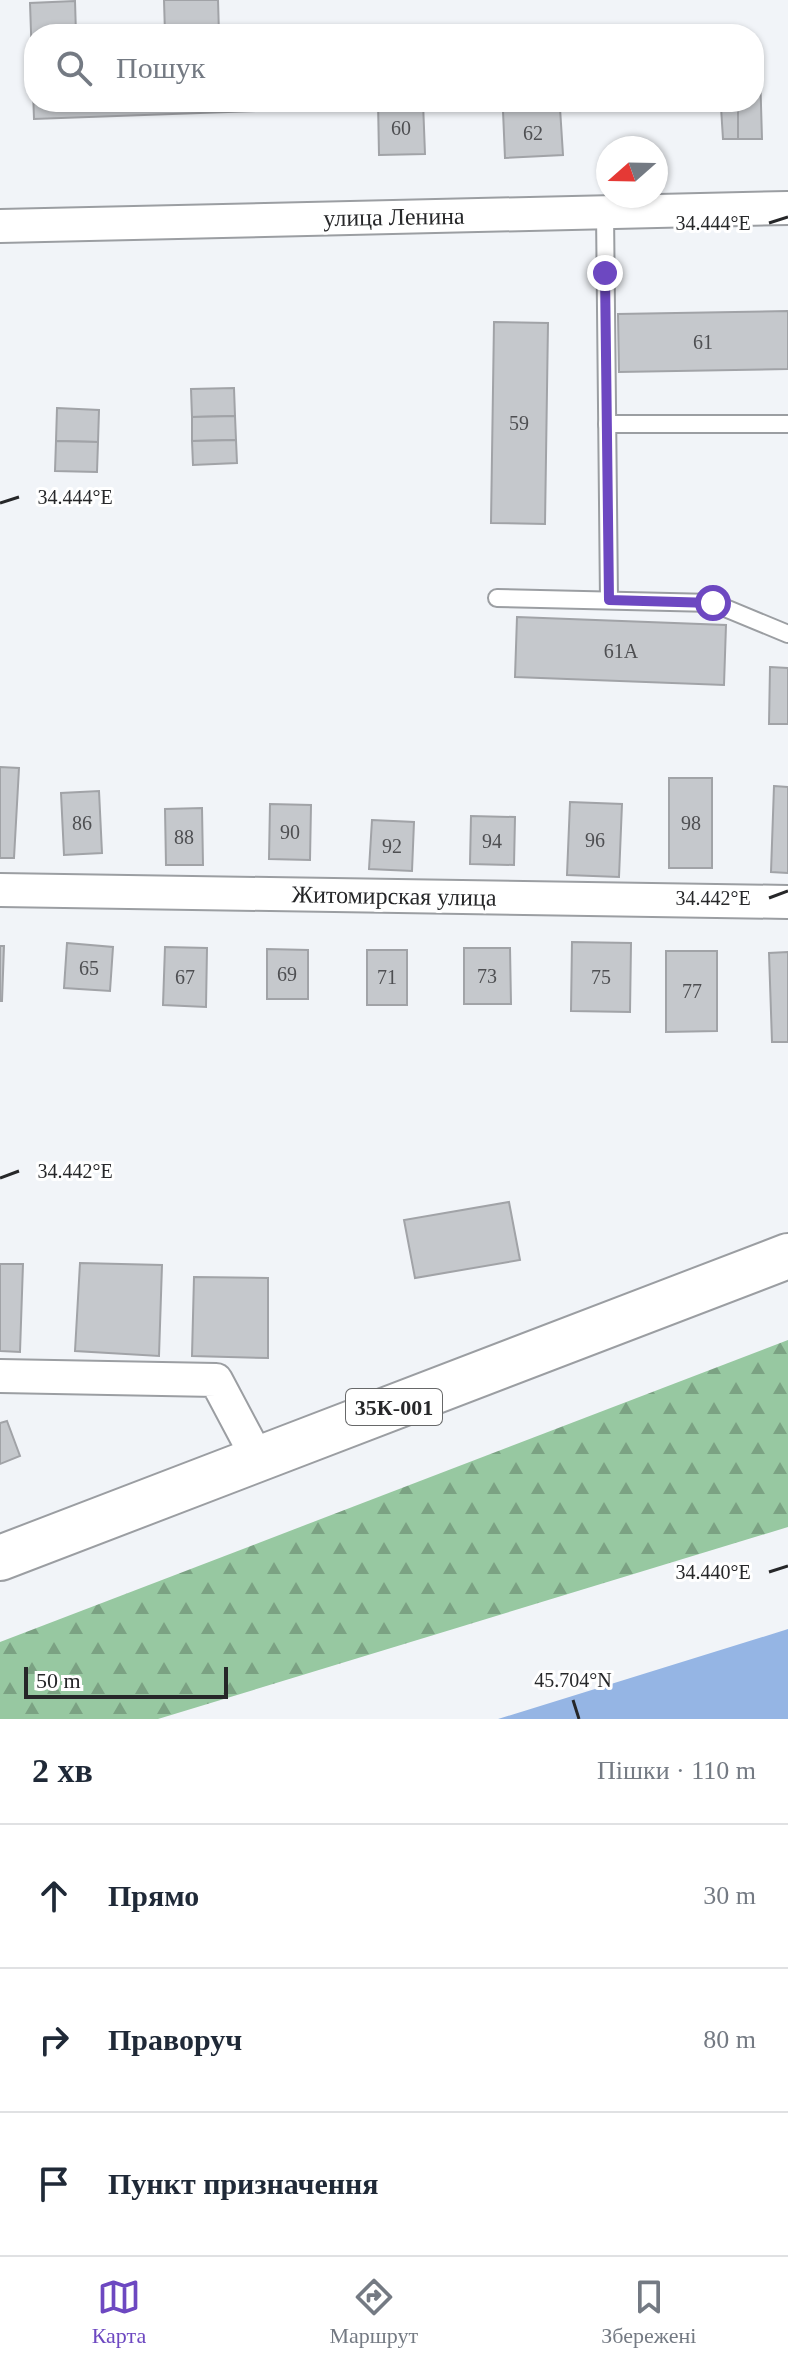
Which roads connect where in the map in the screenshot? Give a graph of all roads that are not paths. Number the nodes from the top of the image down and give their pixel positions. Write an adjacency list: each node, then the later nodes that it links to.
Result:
1 (788, 208): 2 (street, улица Ленина)
2 (605, 212): 3 (street, улица Ленина); 4 (lane)
3 (0, 226)
4 (607, 424): 5 (lane); 7 (lane)
5 (788, 424)
6 (497, 598): 7 (lane)
7 (609, 600): 8 (lane)
8 (788, 634)
9 (0, 890): 10 (street, Житомирская улица)
10 (788, 902)
11 (788, 1256): 13 (highway, 35К-001)
12 (0, 1376): 13 (street)
13 (258, 1459): 14 (highway, 35К-001)
14 (0, 1558)

